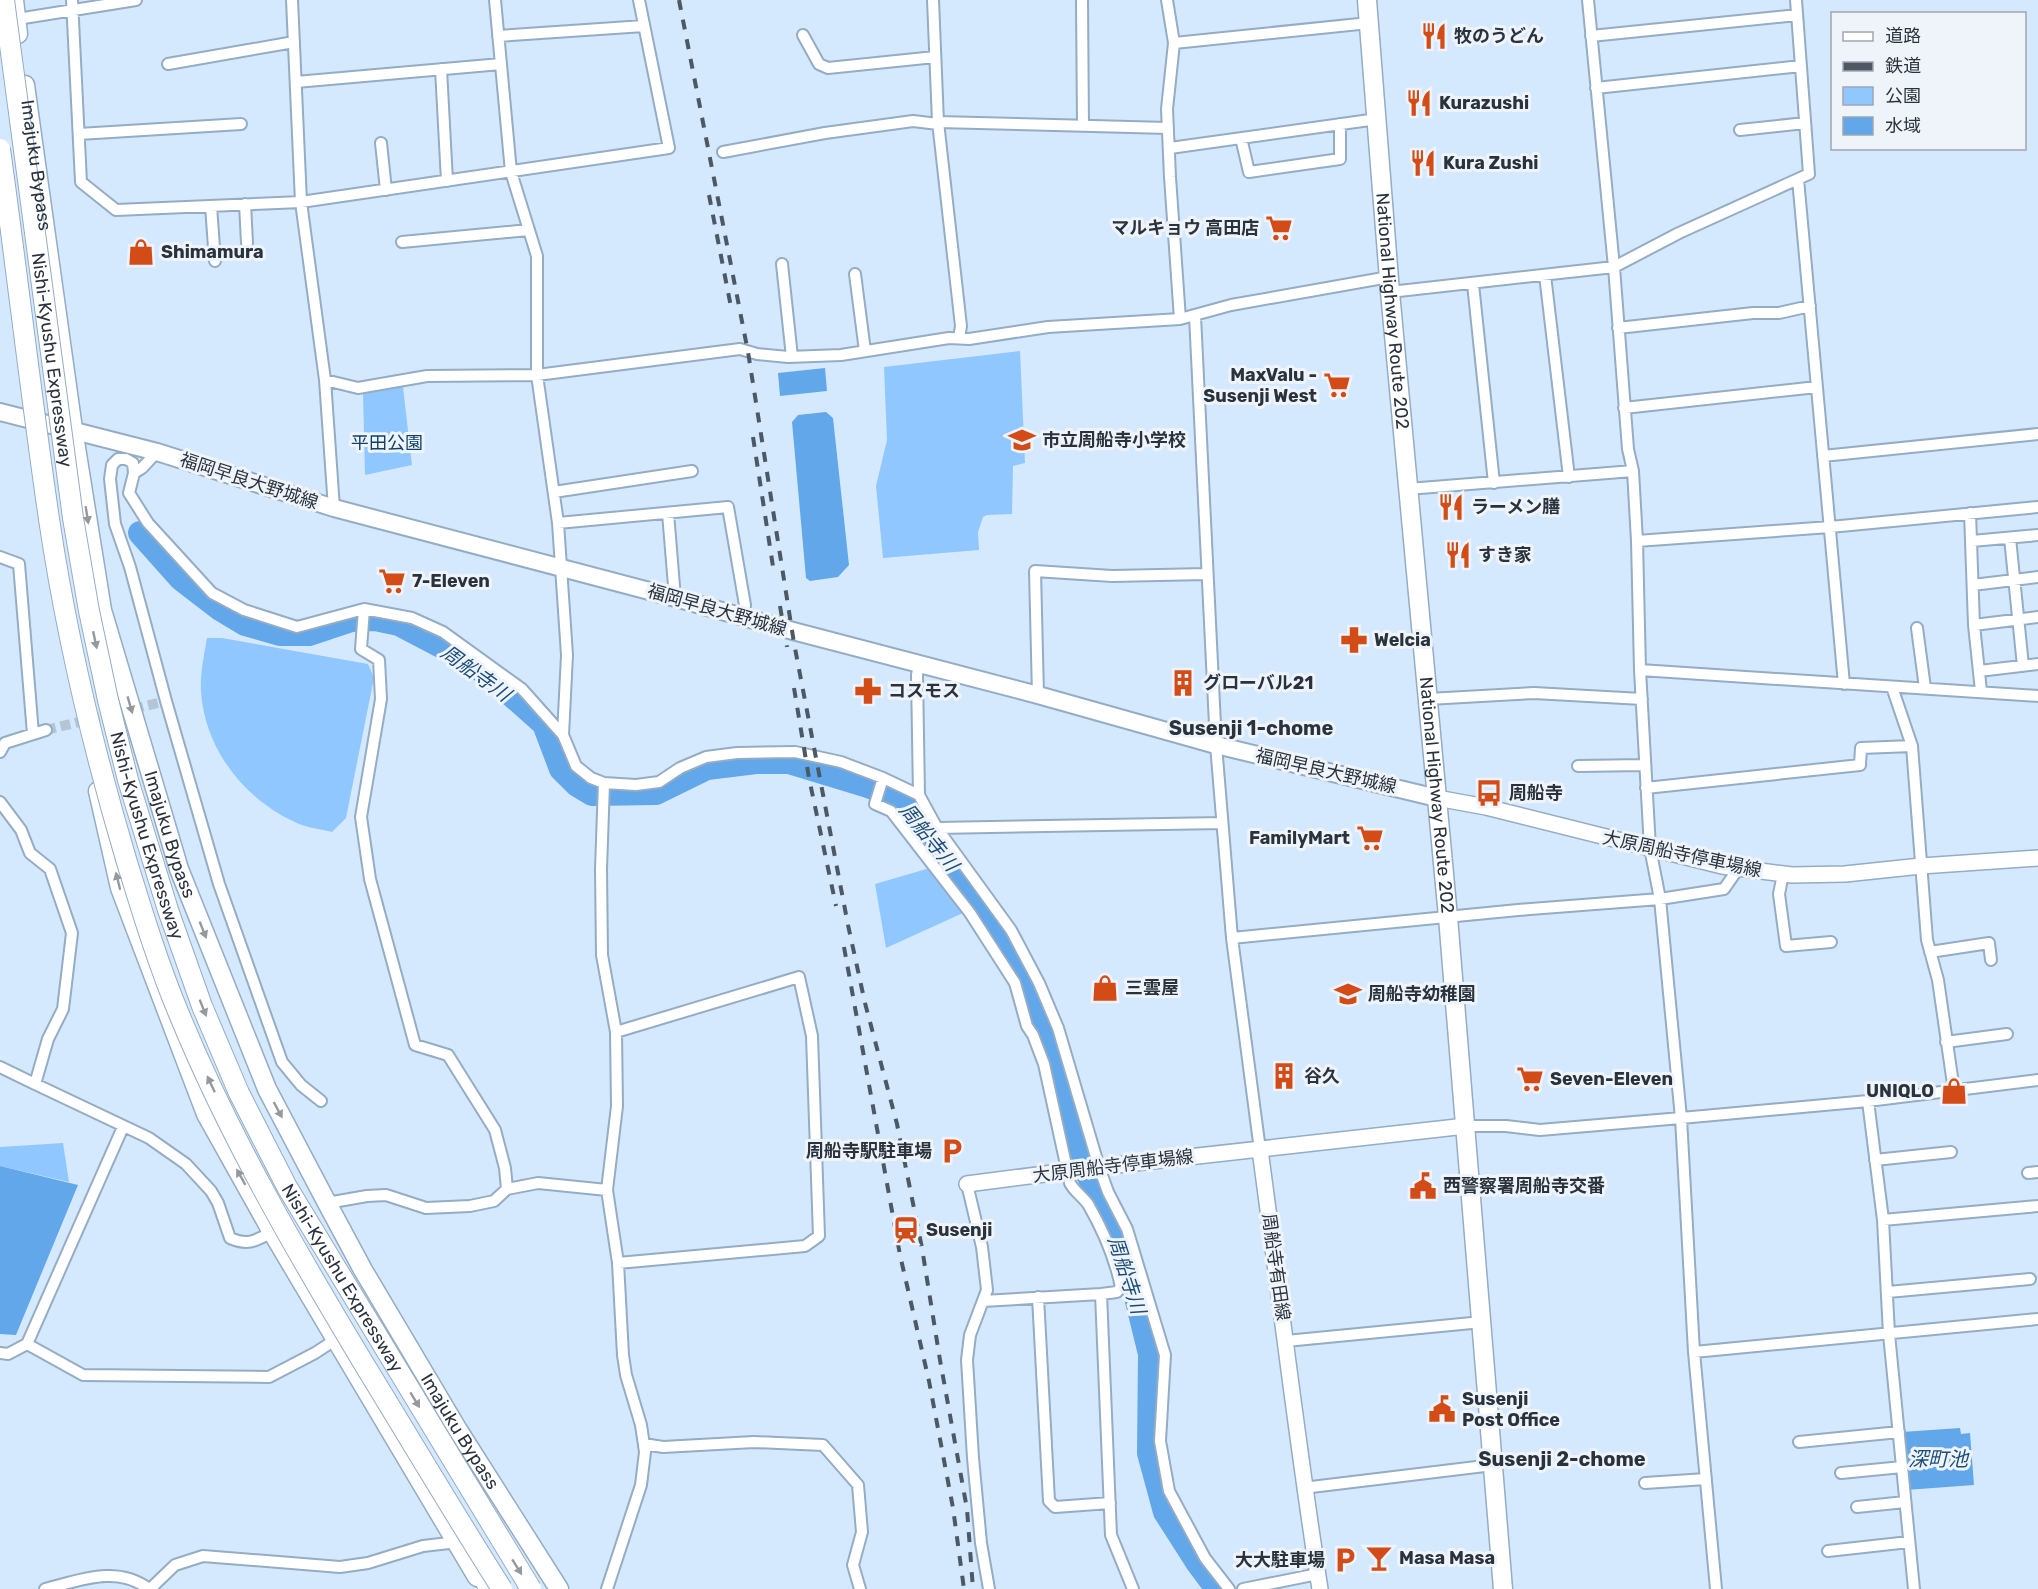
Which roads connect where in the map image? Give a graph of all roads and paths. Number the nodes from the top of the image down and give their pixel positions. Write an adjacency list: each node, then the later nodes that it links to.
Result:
1 (4, 0): 209 (highway, Nishi-Kyushu Expressway, one-way to 209, bridge)
2 (14, 0): 15 (highway, Imajuku Bypass)
3 (136, 0): 13 (street)
4 (292, 0): 21 (street)
5 (495, 0): 19 (street)
6 (639, 0): 17 (street)
7 (933, 0): 23 (street)
8 (1082, 0): 35 (street)
9 (1167, 0): 22 (street)
10 (1368, 0): 16 (highway, National Highway Route 202)
11 (1588, 0): 20 (street)
12 (1796, 0): 14 (street)
13 (73, 5): 15 (street); 38 (street)
14 (1797, 15): 20 (street); 26 (street)
15 (8, 21): 76 (highway, Imajuku Bypass)
16 (1369, 23): 22 (street); 30 (highway, National Highway Route 202)
17 (644, 26): 19 (street); 44 (street)
18 (803, 35): 23 (street)
19 (498, 36): 25 (street)
20 (1591, 36): 29 (street)
21 (294, 42): 24 (street); 28 (street)
22 (1174, 43): 36 (street)
23 (935, 57): 31 (street)
24 (168, 64)
25 (501, 64): 27 (street); 44 (street)
26 (1801, 66): 29 (street); 32 (street)
27 (441, 69): 28 (street); 46 (street)
28 (296, 82): 48 (street)
29 (1596, 88): 58 (street)
30 (1377, 118): 34 (street); 62 (highway, National Highway Route 202)
31 (938, 123): 35 (street); 43 (street); 67 (street)
32 (1805, 123): 37 (street); 45 (street)
33 (241, 124): 38 (street)
34 (1340, 124): 39 (street); 39 (street)
35 (1083, 126): 36 (street)
36 (1168, 128): 41 (street)
37 (1740, 130)
38 (79, 134): 50 (street)
39 (1241, 138): 41 (street)
40 (381, 143): 47 (street)
41 (1170, 148): 65 (street)
42 (0, 149): 200 (highway, Nishi-Kyushu Expressway, one-way to 42, bridge)
43 (723, 152)
44 (511, 172): 46 (street); 52 (street)
45 (1798, 178): 58 (street); 63 (street)
46 (447, 181): 47 (street)
47 (386, 190): 48 (street)
48 (301, 202): 49 (street); 71 (street)
49 (245, 204): 50 (street); 54 (street)
50 (211, 206): 56 (street)
51 (0, 221): 55 (highway)
52 (529, 230): 53 (street); 70 (street)
53 (402, 242)
54 (247, 243)
55 (2, 249): 75 (highway)
56 (215, 261)
57 (782, 264): 69 (street)
58 (1614, 267): 60 (street); 66 (street)
59 (855, 274): 68 (street)
60 (1545, 275): 61 (street); 83 (street)
61 (1473, 284): 62 (street); 84 (street)
62 (1390, 285): 64 (street); 85 (highway, National Highway Route 202)
63 (1810, 306): 66 (street); 72 (street)
64 (1195, 316): 65 (street); 99 (street)
65 (1180, 319): 67 (street)
66 (1618, 328): 73 (street)
67 (959, 338): 68 (street)
68 (865, 351): 69 (street)
69 (792, 357): 70 (street)
70 (537, 375): 71 (street); 86 (street)
71 (325, 380): 88 (street)
72 (1817, 387): 73 (street); 79 (street)
73 (1624, 408): 81 (street)
74 (0, 412): 75 (main road, 福岡早良大野城線)
75 (26, 419): 76 (main road, 福岡早良大野城線); 173 (highway, one-way to 75)
76 (73, 429): 78 (main road, 福岡早良大野城線); 170 (highway, Imajuku Bypass, one-way to 170)
77 (2038, 434): 79 (street)
78 (157, 452): 82 (street); 88 (main road, 福岡早良大野城線)
79 (1824, 456): 92 (street)
80 (692, 471): 86 (street)
81 (1633, 471): 83 (street); 95 (street)
82 (134, 473): 104 (street); 157 (street)
83 (1569, 477): 84 (street)
84 (1494, 483): 85 (street)
85 (1408, 489): 121 (highway, National Highway Route 202)
86 (554, 492): 91 (street)
87 (2038, 507): 90 (street)
88 (334, 508): 98 (main road, 福岡早良大野城線)
89 (668, 513): 91 (street); 103 (street); 105 (street)
90 (1970, 513): 92 (street); 96 (street)
91 (558, 523): 98 (street)
92 (1830, 528): 95 (street); 115 (street)
93 (2038, 535): 94 (street)
94 (2010, 538): 96 (street); 101 (street)
95 (1637, 541): 113 (street)
96 (1972, 541): 102 (street)
97 (0, 557): 124 (street)
98 (561, 568): 103 (main road, 福岡早良大野城線); 125 (street)
99 (1206, 574): 119 (street); 127 (street)
100 (2038, 577): 101 (street)
101 (2014, 580): 102 (street); 107 (street)
102 (1973, 585): 108 (street)
103 (672, 597): 105 (main road, 福岡早良大野城線)
104 (364, 609): 125 (street); 168 (street)
105 (743, 617): 110 (main road, 福岡早良大野城線)
106 (2038, 617): 107 (street)
107 (2019, 619): 108 (street); 112 (street)
108 (1974, 625): 114 (street)
109 (1917, 628): 117 (street)
110 (918, 664): 119 (main road, 福岡早良大野城線); 134 (street)
111 (2038, 664): 112 (street)
112 (2023, 666): 114 (street)
113 (1640, 670): 115 (street); 122 (street)
114 (1979, 671): 118 (street)
115 (1844, 684): 116 (street)
116 (1892, 687): 117 (street); 128 (street)
117 (1925, 688): 118 (street)
118 (1981, 691): 120 (street)
119 (1038, 695): 127 (main road, 福岡早良大野城線)
120 (2038, 696)
121 (1428, 699): 122 (street); 135 (highway, National Highway Route 202)
122 (1642, 699): 129 (street)
123 (46, 730): 124 (street)
124 (33, 734): 126 (street)
125 (563, 735): 132 (street)
126 (2, 744)
127 (1216, 745): 135 (main road, 福岡早良大野城線); 137 (street)
128 (1912, 746): 133 (street); 141 (street)
129 (1644, 765): 130 (street); 133 (street)
130 (1578, 766)
131 (882, 781): 132 (street); 134 (street); 166 (street)
132 (604, 783): 150 (street)
133 (1646, 788): 139 (street)
134 (919, 795): 138 (street)
135 (1437, 798): 139 (main road, 大原周船寺停車場線); 145 (highway, National Highway Route 202)
136 (0, 802): 155 (street)
137 (1222, 824): 138 (street); 146 (street)
138 (937, 828): 165 (street)
139 (1650, 848): 142 (main road, 大原周船寺停車場線); 144 (street)
140 (2038, 858): 141 (main road, 大原周船寺停車場線)
141 (1921, 866): 143 (main road, 大原周船寺停車場線); 148 (street)
142 (1738, 869): 143 (main road, 大原周船寺停車場線); 144 (street)
143 (1783, 874): 147 (street)
144 (1660, 899): 145 (street); 159 (street)
145 (1448, 917): 146 (street); 160 (highway, National Highway Route 202)
146 (1232, 938): 162 (street)
147 (1831, 942)
148 (1930, 952): 149 (street); 152 (street)
149 (1991, 960)
150 (616, 1032): 169 (street); 174 (street)
151 (2007, 1035): 152 (street)
152 (1947, 1042): 156 (street)
153 (0, 1067): 155 (street)
154 (2038, 1080): 156 (street)
155 (34, 1084): 161 (street)
156 (1954, 1091): 158 (street)
157 (321, 1101)
158 (1868, 1101): 159 (street); 164 (street)
159 (1681, 1118): 160 (street); 186 (street)
160 (1466, 1126): 162 (main road); 181 (highway, National Highway Route 202)
161 (123, 1127): 173 (street); 185 (street)
162 (1260, 1150): 165 (main road, 大原周船寺停車場線); 184 (main road, 周船寺有田線)
163 (1951, 1152): 164 (street)
164 (1875, 1160): 172 (street)
165 (1095, 1167): 166 (main road, 大原周船寺停車場線); 215 (street)
166 (1068, 1170): 167 (main road, 大原周船寺停車場線); 177 (street)
167 (967, 1184): 179 (street)
168 (507, 1189): 169 (street); 170 (street)
169 (607, 1190): 174 (street)
170 (327, 1203): 210 (highway, Imajuku Bypass)
171 (2038, 1206): 172 (street)
172 (1883, 1220): 176 (street)
173 (272, 1232): 183 (highway)
174 (618, 1263): 190 (street)
175 (2030, 1279): 176 (street)
176 (1888, 1292): 182 (street)
177 (1101, 1294): 178 (street); 198 (street)
178 (1038, 1298): 179 (street); 198 (street)
179 (983, 1301): 213 (street)
180 (2038, 1319): 182 (street)
181 (1482, 1322): 184 (street); 191 (highway, National Highway Route 202)
182 (1889, 1334): 186 (street); 188 (street)
183 (335, 1340): 185 (street); 200 (highway)
184 (1287, 1341): 196 (main road, 周船寺有田線)
185 (27, 1344): 187 (street)
186 (1694, 1352): 194 (street)
187 (0, 1353)
188 (1899, 1432): 189 (street); 192 (street)
189 (1799, 1442)
190 (644, 1444): 211 (street); 212 (street)
191 (1493, 1465): 196 (street); 217 (highway, National Highway Route 202)
192 (1902, 1467): 193 (street); 197 (street)
193 (1841, 1473)
194 (1706, 1479): 195 (street); 218 (street)
195 (1645, 1483)
196 (1303, 1488): 203 (main road, 周船寺有田線)
197 (1905, 1502): 199 (street); 201 (street)
198 (1110, 1503): 214 (street)
199 (1857, 1507)
200 (460, 1534): 205 (street); 206 (highway); 207 (highway, bridge); 208 (highway, Nishi-Kyushu Expressway, bridge)
201 (1909, 1542): 202 (street); 219 (street)
202 (1828, 1551)
203 (1319, 1581): 216 (street)
204 (45, 1589): 205 (street)
205 (149, 1589)
206 (484, 1589)
207 (489, 1589)
208 (502, 1589)
209 (531, 1589)
210 (559, 1589)
211 (607, 1589)
212 (860, 1589)
213 (989, 1589)
214 (1133, 1589)
215 (1229, 1589)
216 (1243, 1589)
217 (1503, 1589)
218 (1716, 1589)
219 (1914, 1589)

